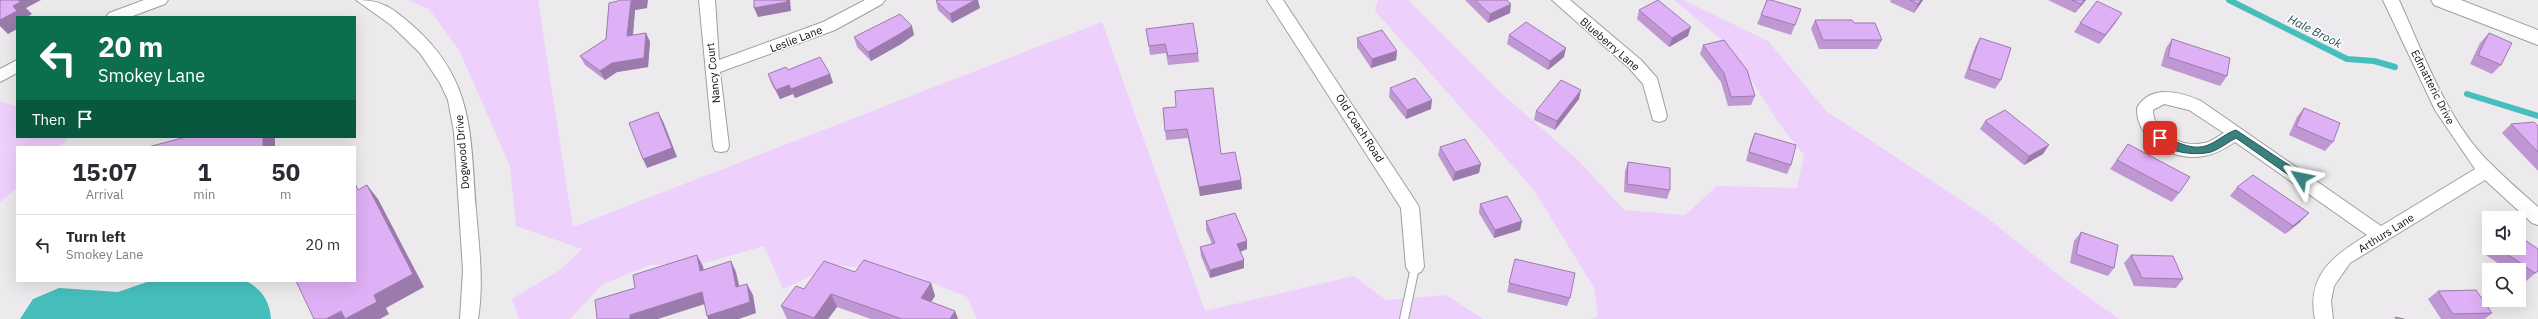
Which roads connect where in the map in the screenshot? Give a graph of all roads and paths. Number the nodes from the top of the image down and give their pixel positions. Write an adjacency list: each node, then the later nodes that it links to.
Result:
1 (160, 0): 9 (street)
2 (364, 0): 21 (street, Dogwood Drive)
3 (707, 0): 12 (street, Nancy Court)
4 (877, 0): 12 (street, Leslie Lane)
5 (1275, 0): 20 (street, Old Coach Road)
6 (1560, 0): 14 (street, Blueberry Lane)
7 (2391, 0): 17 (street, Edmatteric Drive)
8 (2442, 0): 10 (main road)
9 (117, 16)
10 (2538, 38)
11 (16, 67): 13 (street)
12 (712, 69): 16 (street, Nancy Court)
13 (0, 76)
14 (1659, 116)
15 (2236, 133): 15 (street); 19 (street)
16 (721, 146)
17 (2487, 170): 18 (street, Edmatteric Drive); 19 (street, Arthurs Lane)
18 (2538, 218)
19 (2382, 236): 23 (street, Arthurs Lane)
20 (1416, 267): 22 (lane)
21 (469, 319)
22 (1404, 319)
23 (2324, 319)

